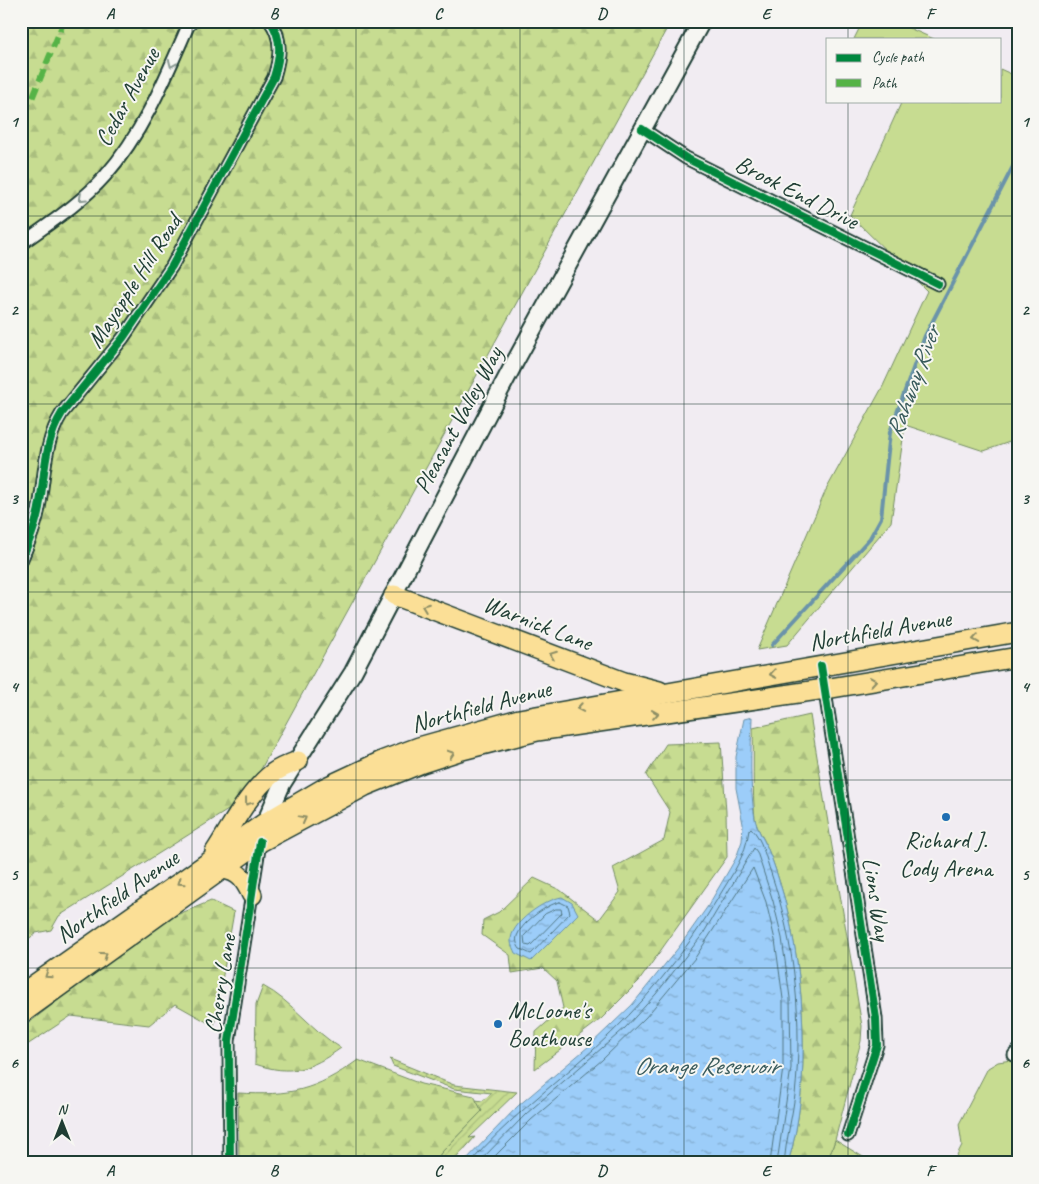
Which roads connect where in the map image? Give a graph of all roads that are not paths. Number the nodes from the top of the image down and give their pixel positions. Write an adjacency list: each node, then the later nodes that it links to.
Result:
1 (193, 21): 5 (street, Cedar Avenue, one-way to 5)
2 (270, 21): 7 (street, Mayapple Hill Road)
3 (702, 21): 4 (main road, Pleasant Valley Way)
4 (642, 129): 6 (street, Brook End Drive); 8 (main road, Pleasant Valley Way)
5 (21, 244)
6 (938, 284)
7 (21, 561)
8 (394, 595): 13 (main road, Warnick Lane, one-way to 8); 15 (main road, Pleasant Valley Way)
9 (1018, 632): 11 (main road, Northfield Avenue, one-way to 11)
10 (1018, 657): 12 (main road, Northfield Avenue, one-way to 10)
11 (821, 666): 12 (street, Lions Way); 13 (main road, Northfield Avenue, one-way to 13)
12 (825, 689): 14 (main road, Northfield Avenue, one-way to 12); 22 (street, Lions Way)
13 (665, 693): 14 (main road, Northfield Avenue)
14 (629, 709): 16 (main road, Northfield Avenue, one-way to 16); 17 (main road, Northfield Avenue, one-way to 14)
15 (298, 760): 16 (main road, Pleasant Valley Way); 18 (main road, one-way to 18)
16 (264, 824): 17 (main road, Pleasant Valley Way); 18 (main road, Northfield Avenue)
17 (260, 842): 18 (main road, Northfield Avenue); 19 (street, Cherry Lane)
18 (216, 866): 19 (main road); 20 (main road, Northfield Avenue, one-way to 20); 21 (main road, Northfield Avenue, one-way to 18)
19 (252, 895): 23 (street, Cherry Lane)
20 (21, 994)
21 (21, 1014)
22 (848, 1135)
23 (230, 1163)

